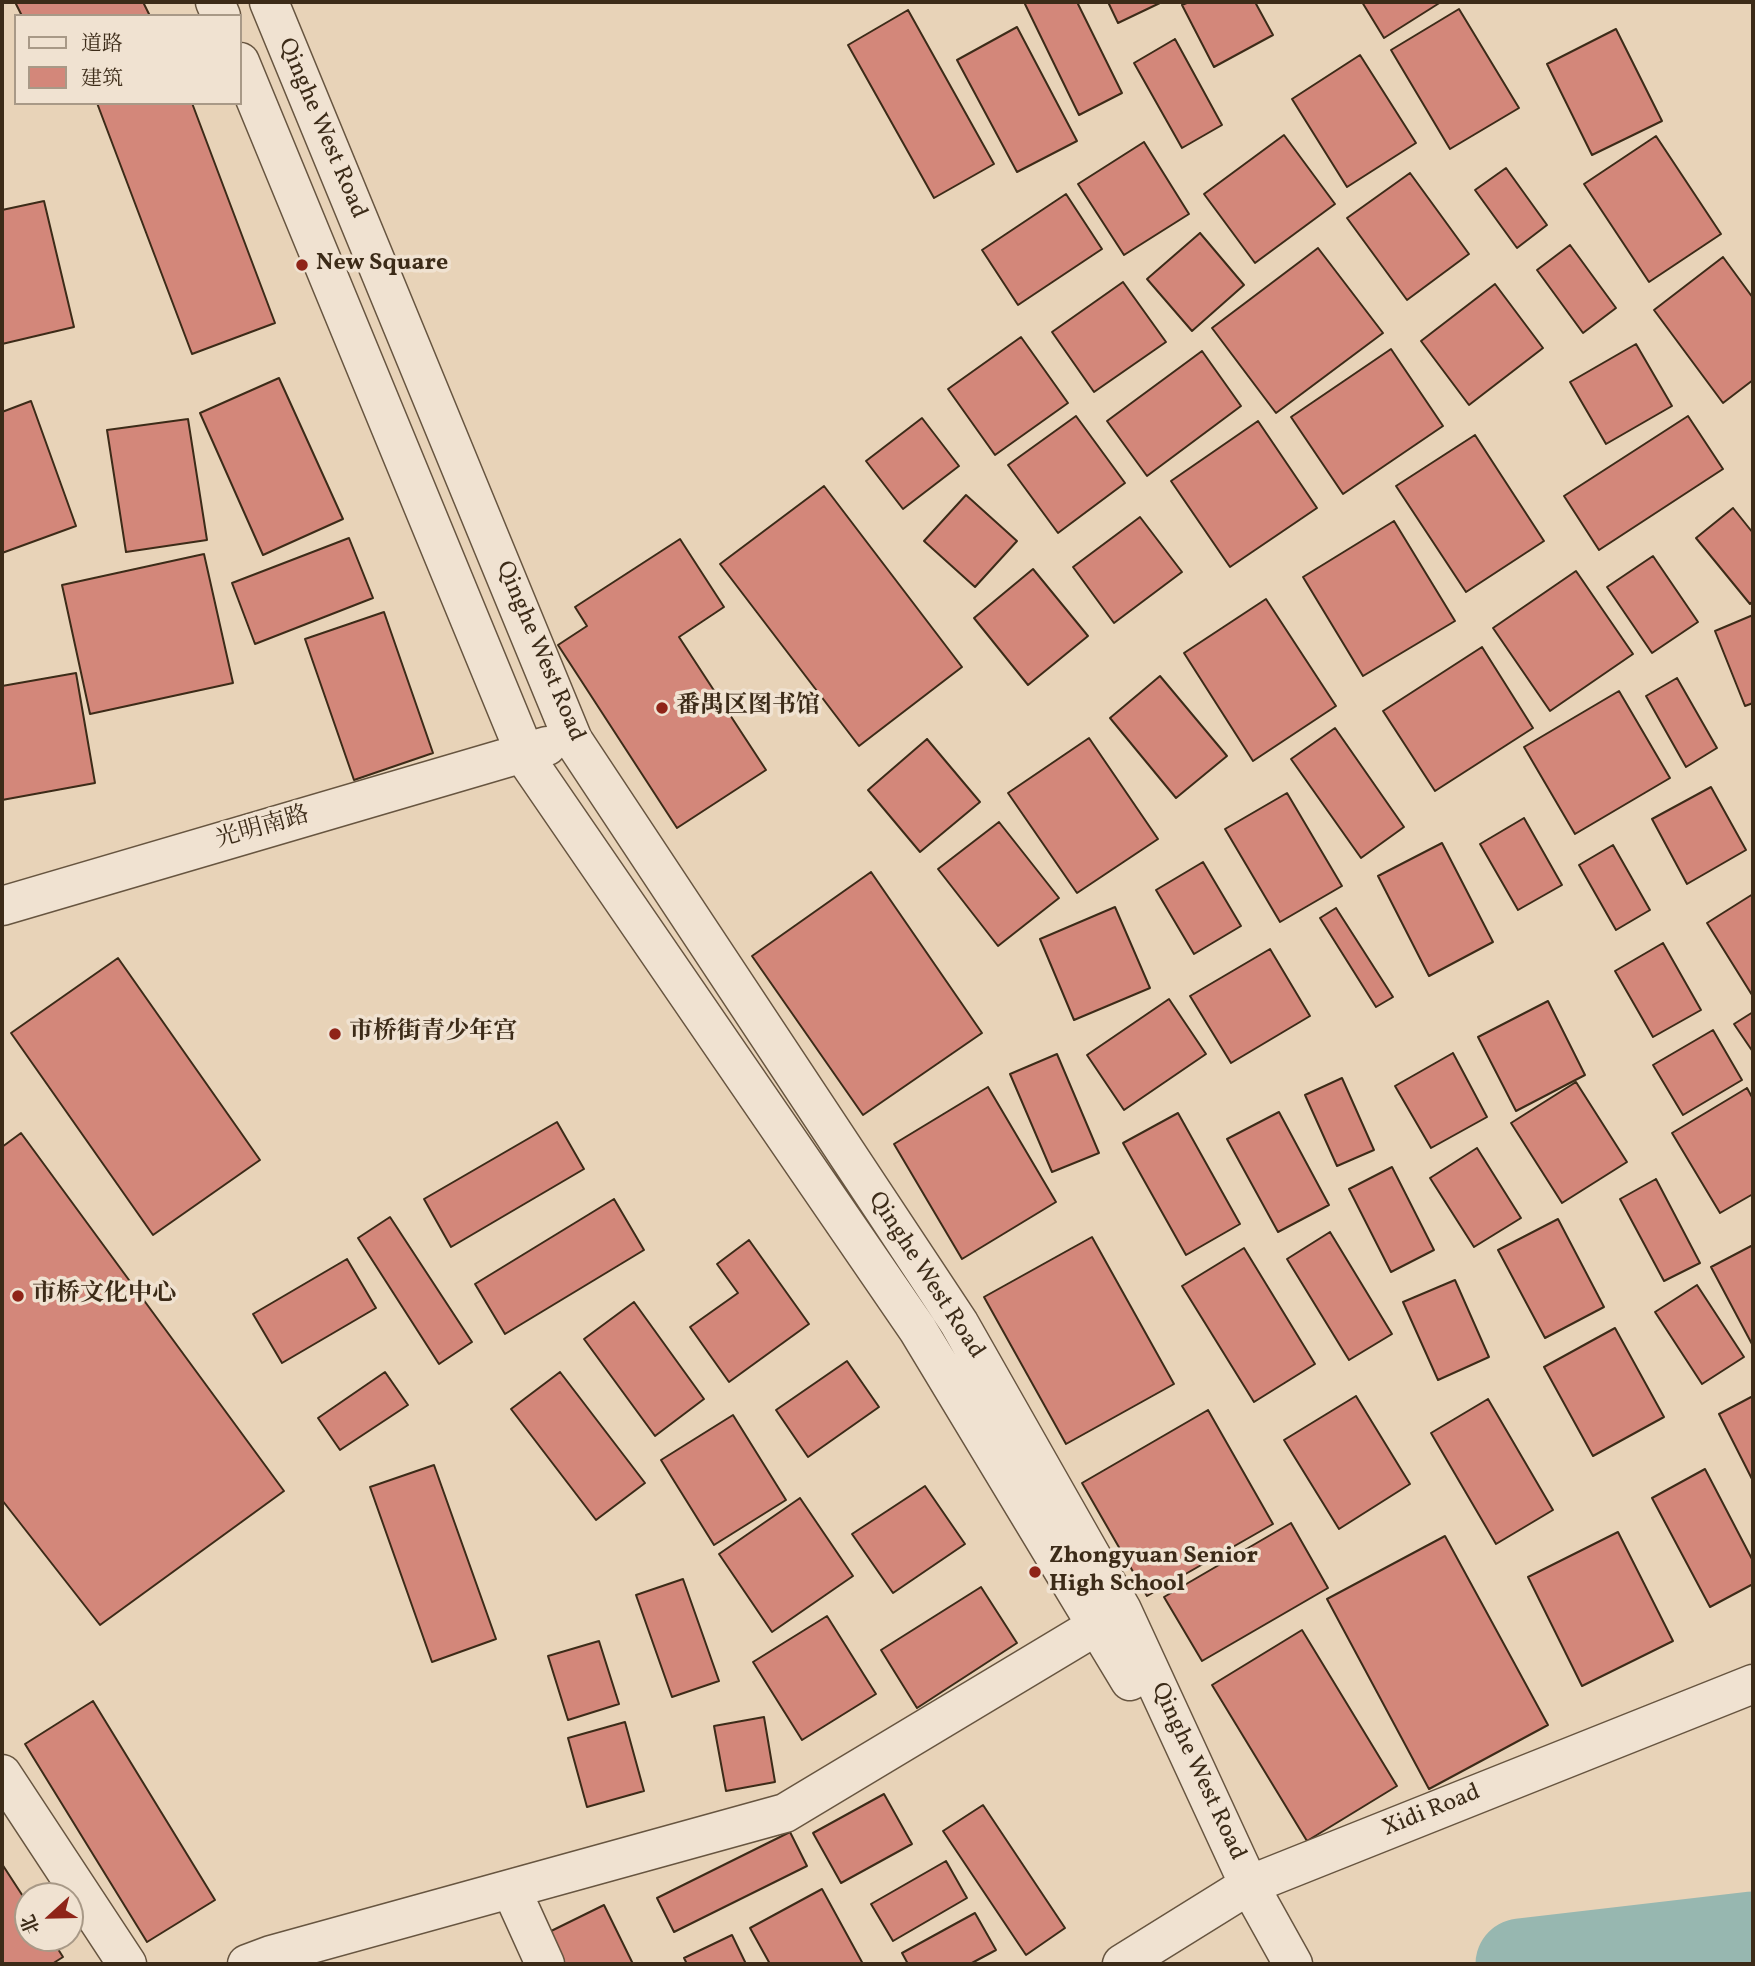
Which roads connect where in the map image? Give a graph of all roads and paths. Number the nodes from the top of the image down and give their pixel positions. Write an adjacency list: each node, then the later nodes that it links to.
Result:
1 (269, 2): 3 (street, Qinghe West Road)
2 (242, 67): 4 (street, Qinghe West Road)
3 (573, 740): 4 (street, 光明南路); 9 (street, Qinghe West Road)
4 (524, 752): 5 (street, 光明南路); 6 (street, Qinghe West Road)
5 (2, 906)
6 (1098, 1625): 9 (street, Qinghe West Road); 10 (street)
7 (1753, 1684): 9 (street, Xidi Road)
8 (2, 1774): 12 (street)
9 (1249, 1885): 14 (street, Xidi Road); 15 (street)
10 (510, 1889): 11 (street); 13 (street)
11 (264, 1961)
12 (127, 1964)
13 (545, 1964)
14 (1122, 1964)
15 (1293, 1964)

